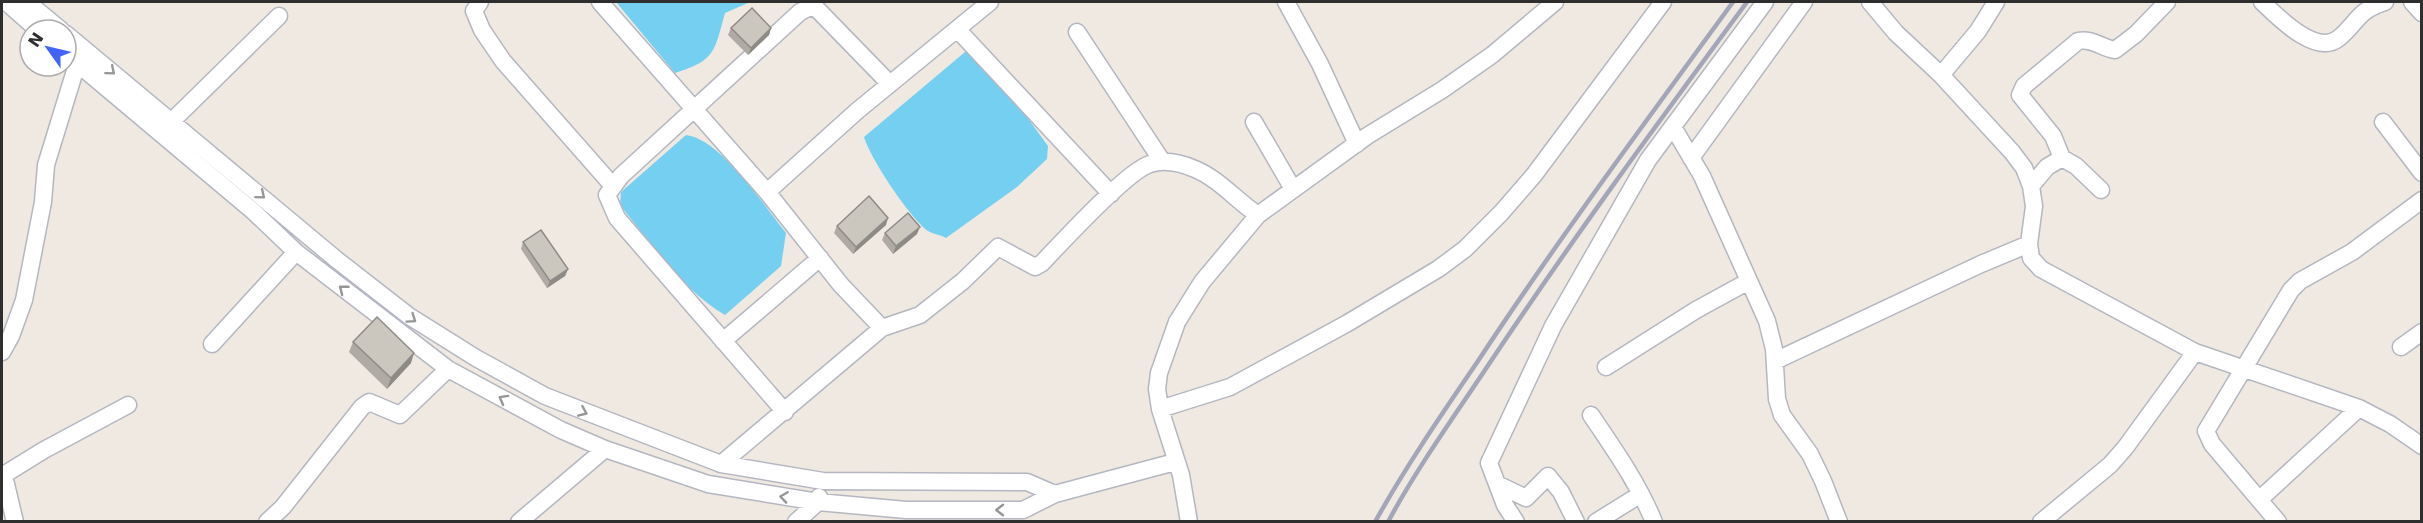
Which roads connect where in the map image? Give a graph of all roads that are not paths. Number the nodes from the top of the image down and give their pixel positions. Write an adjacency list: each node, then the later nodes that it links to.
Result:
1 (6, 2): 20 (street)
2 (27, 2): 21 (street)
3 (480, 2): 39 (street)
4 (600, 2): 29 (street)
5 (990, 2): 22 (street)
6 (1286, 2): 34 (street)
7 (1555, 2): 34 (street)
8 (1663, 2): 64 (street)
9 (1765, 2): 33 (street)
10 (1804, 2): 35 (street)
11 (1870, 2): 26 (street)
12 (1996, 2): 26 (street)
13 (2167, 2): 36 (street)
14 (2262, 2): 15 (street)
15 (2385, 2)
16 (2412, 2): 18 (street)
17 (819, 5): 28 (street); 29 (street)
18 (2421, 13)
19 (279, 16): 30 (street)
20 (24, 18)
21 (46, 18)
22 (957, 29): 28 (street); 44 (street)
23 (1077, 32): 37 (street)
24 (78, 57): 30 (street, one-way to 30)
25 (78, 58): 48 (street)
26 (1941, 75): 40 (street)
27 (70, 78): 56 (street)
28 (890, 84): 43 (street)
29 (694, 110): 39 (street); 43 (street)
30 (172, 121): 70 (street, one-way to 70)
31 (1254, 122): 41 (street)
32 (2383, 122): 38 (street)
33 (1673, 127): 35 (street); 73 (street)
34 (1357, 144): 41 (street)
35 (1691, 158): 50 (street)
36 (2062, 158): 40 (street); 42 (street)
37 (1162, 161): 44 (street); 46 (street)
38 (2421, 173)
39 (613, 186): 53 (street)
40 (2031, 186): 47 (street)
41 (1293, 189): 46 (street)
42 (2101, 190)
43 (767, 192): 49 (street)
44 (1112, 194): 51 (street)
45 (2421, 200): 60 (street)
46 (1258, 215): 64 (street)
47 (2029, 244): 57 (street); 58 (street)
48 (296, 252): 54 (street); 61 (street, one-way to 48)
49 (820, 258): 51 (street); 53 (street)
50 (1749, 281): 58 (street); 59 (street)
51 (882, 328): 65 (street)
52 (2421, 332): 55 (street)
53 (723, 341): 65 (street)
54 (212, 344)
55 (2401, 347)
56 (2, 352)
57 (2195, 352): 60 (street); 88 (street)
58 (1775, 361): 87 (street)
59 (1606, 367)
60 (2243, 368): 63 (street); 76 (street)
61 (448, 369): 68 (street, one-way to 61); 79 (street)
62 (128, 405): 71 (street)
63 (2359, 408): 67 (street); 76 (street)
64 (1160, 409): 69 (street)
65 (785, 412): 70 (street)
66 (1591, 415): 75 (street)
67 (2421, 446)
68 (605, 449): 77 (street, one-way to 68); 80 (street)
69 (1175, 462): 74 (street); 82 (street)
70 (721, 465): 72 (street)
71 (2, 476): 78 (street)
72 (823, 481): 74 (street); 77 (street)
73 (1497, 484): 83 (street); 84 (street)
74 (1054, 494): 77 (street, one-way to 77)
75 (1641, 494): 85 (street); 86 (street)
76 (2260, 499): 89 (street)
77 (818, 502): 81 (street)
78 (15, 522)
79 (267, 522)
80 (519, 522)
81 (796, 522)
82 (1189, 522)
83 (1516, 522)
84 (1576, 522)
85 (1596, 522)
86 (1654, 522)
87 (1839, 522)
88 (2041, 522)
89 (2278, 522)

